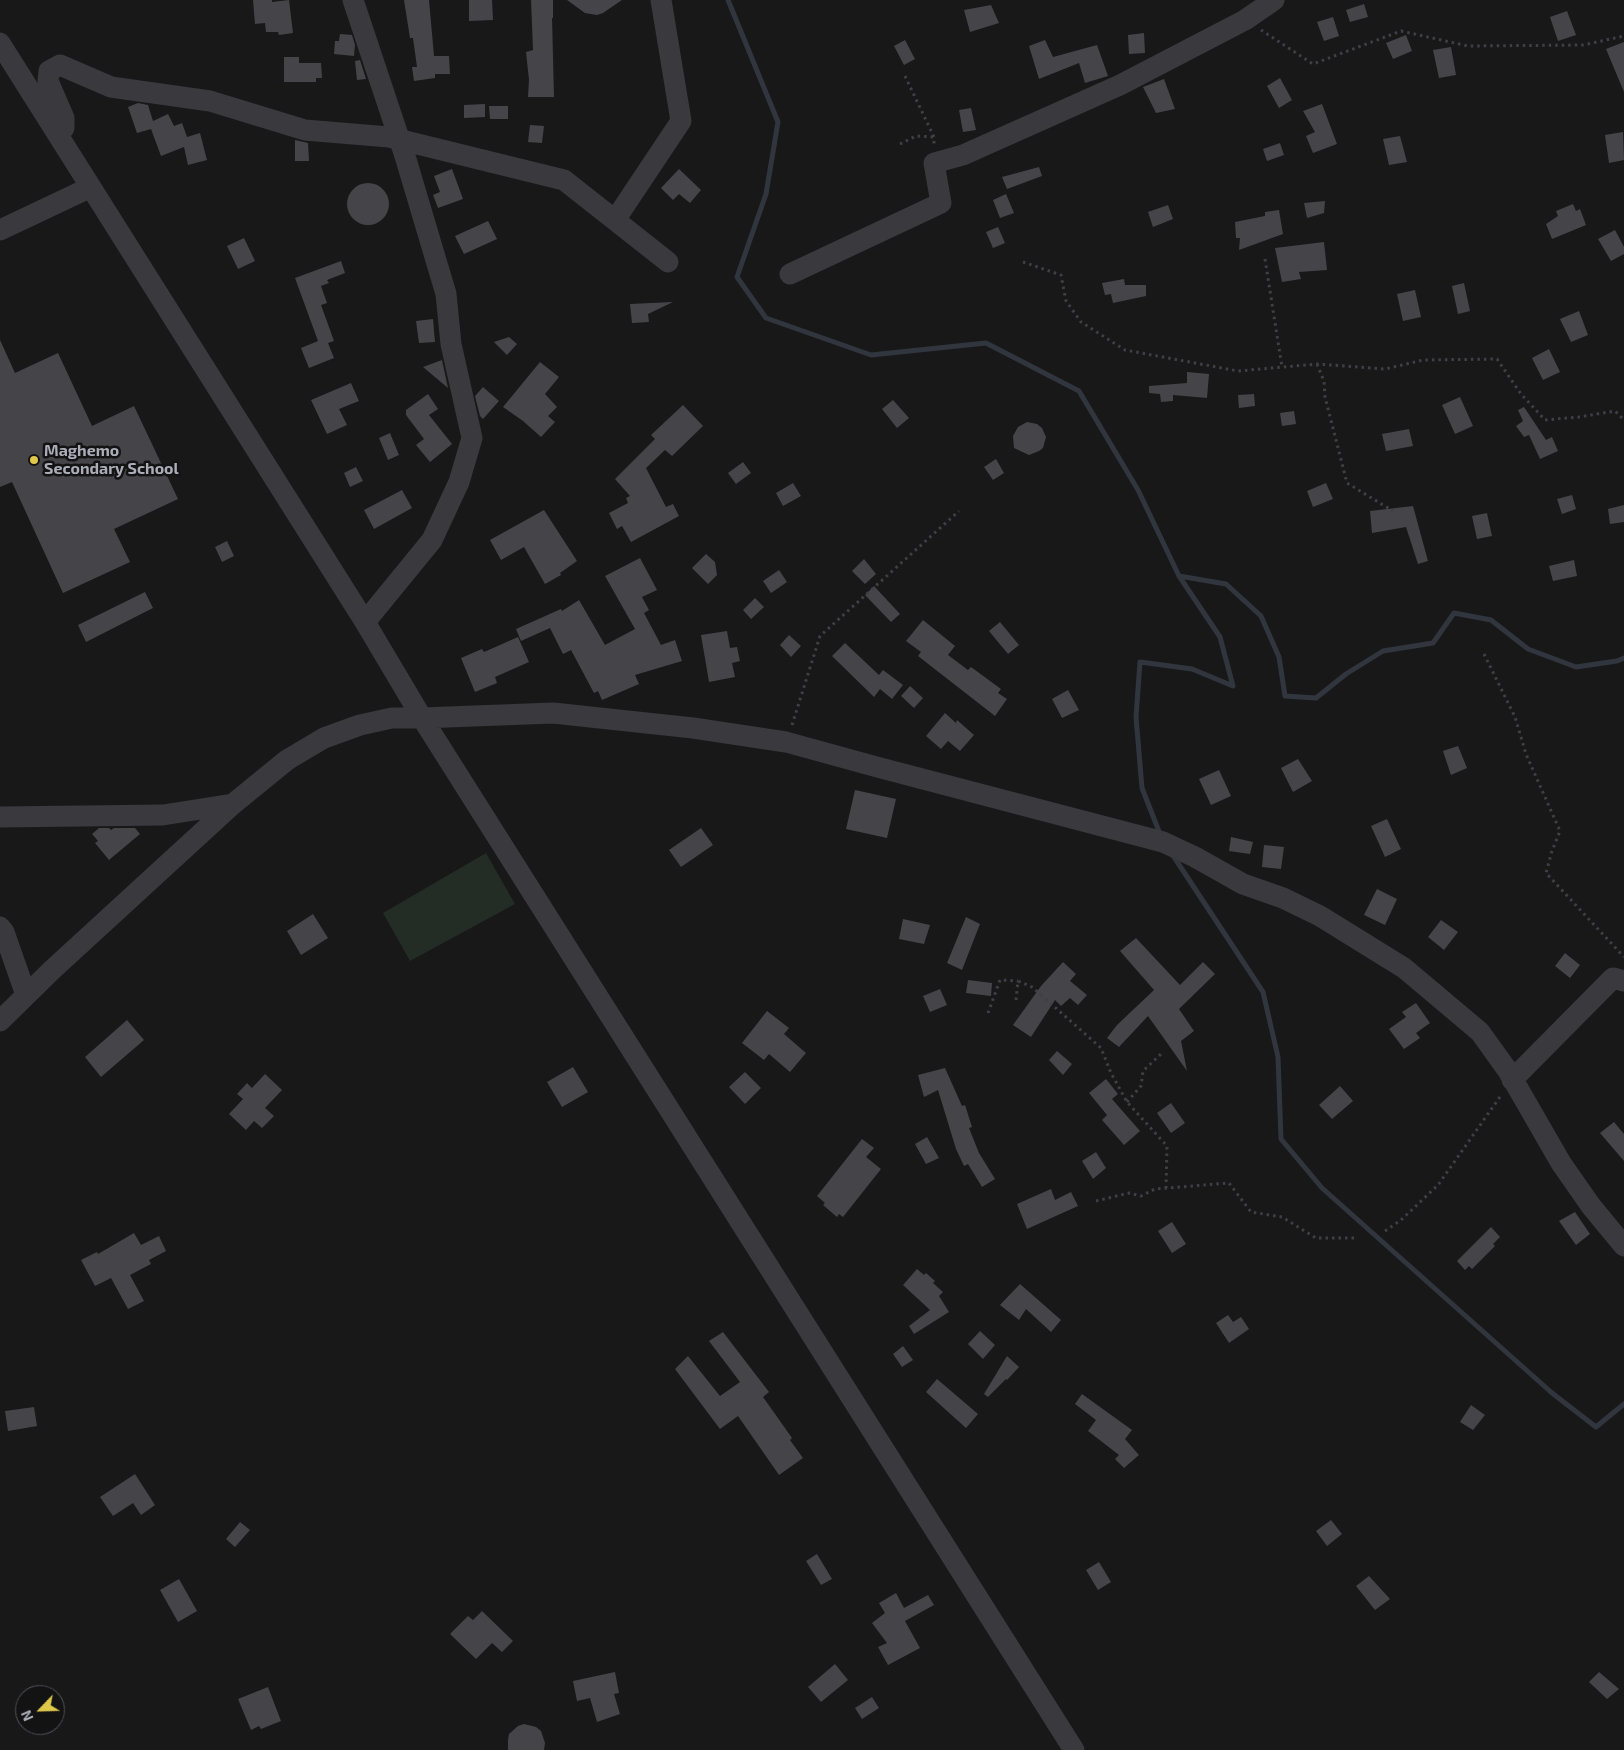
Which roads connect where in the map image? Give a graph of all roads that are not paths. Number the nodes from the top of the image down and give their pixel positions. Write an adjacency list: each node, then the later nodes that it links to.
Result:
1 (353, 0): 6 (street)
2 (661, 0): 8 (street)
3 (1274, 0): 11 (street)
4 (0, 42): 5 (street)
5 (58, 135): 6 (street); 7 (street)
6 (399, 140): 8 (street); 12 (street)
7 (91, 187): 9 (street); 12 (street)
8 (615, 220): 10 (street)
9 (0, 230)
10 (668, 262)
11 (790, 274)
12 (365, 622): 13 (street)
13 (422, 718): 14 (street); 20 (street); 22 (street)
14 (233, 804): 15 (street); 18 (street)
15 (0, 817)
16 (0, 927): 18 (street)
17 (1620, 975): 20 (street)
18 (26, 995): 19 (street)
19 (0, 1021)
20 (1512, 1080): 21 (street)
21 (1624, 1246)
22 (1074, 1750)

